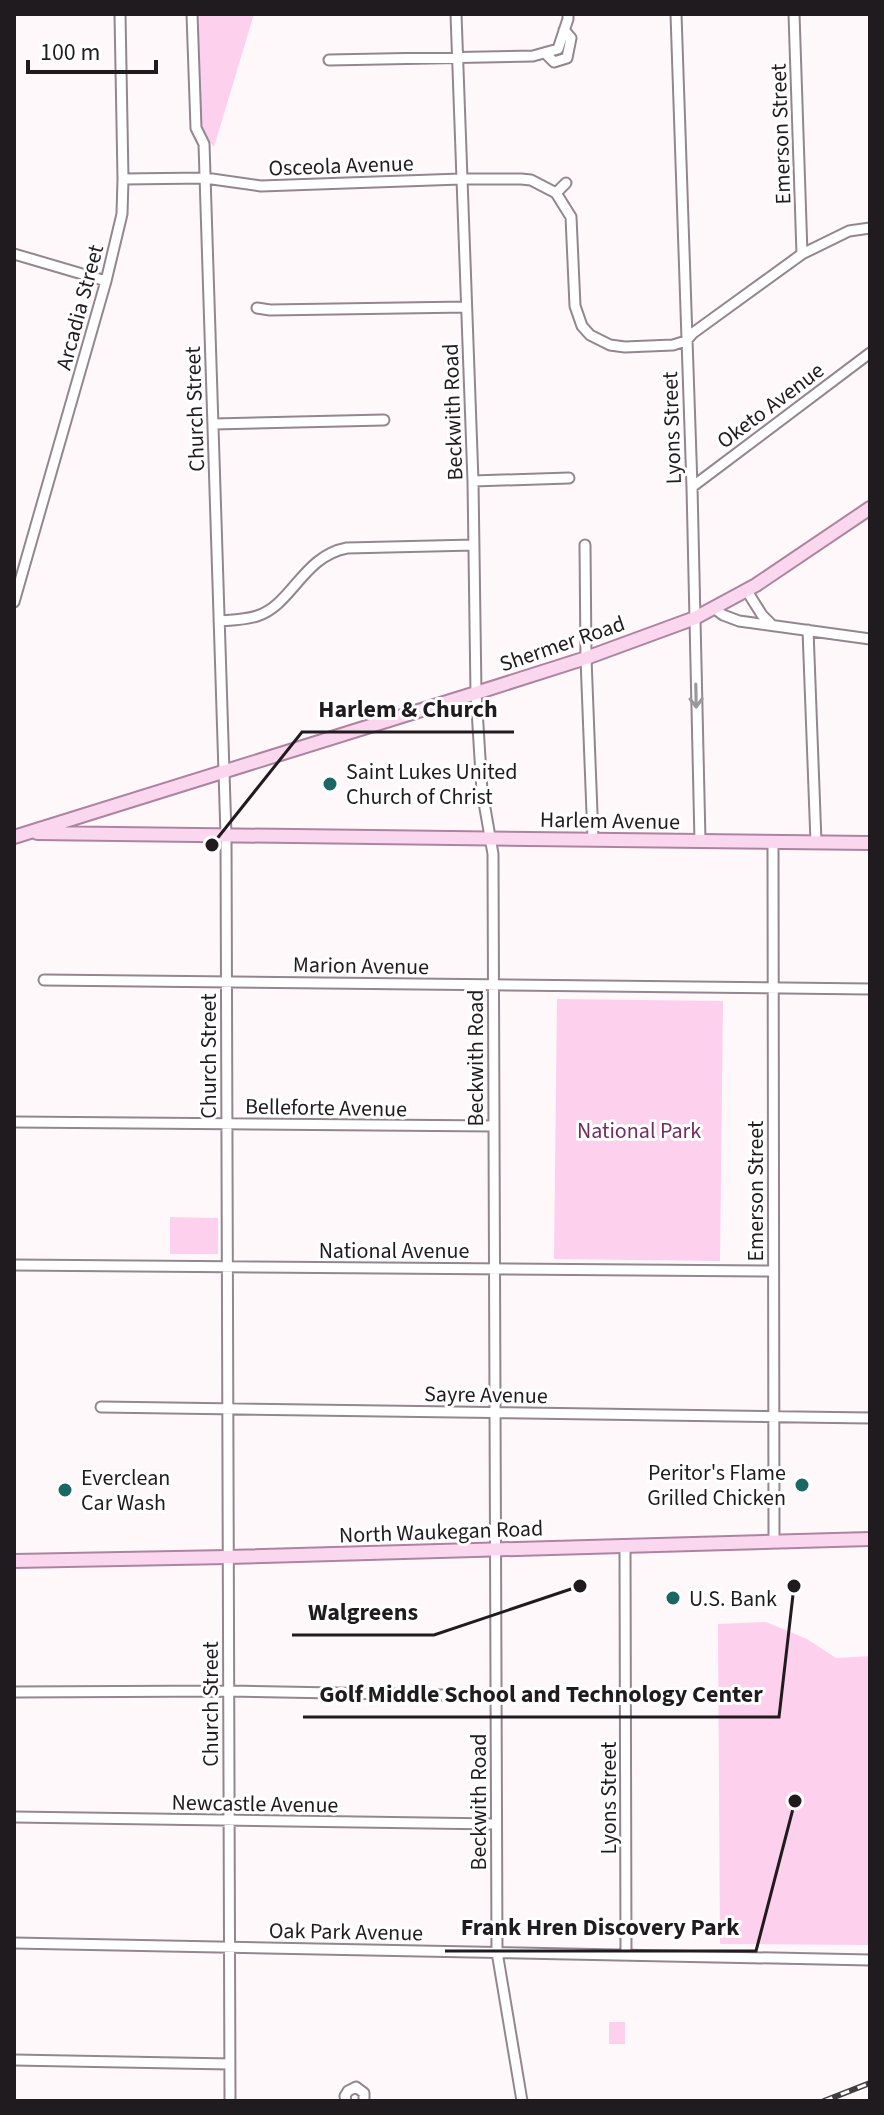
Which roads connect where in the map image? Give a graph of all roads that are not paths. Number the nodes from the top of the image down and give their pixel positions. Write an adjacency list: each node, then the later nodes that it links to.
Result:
1 (120, 14): 10 (street, Arcadia Street)
2 (192, 14): 9 (street, Church Street)
3 (456, 14): 7 (street, Beckwith Road)
4 (568, 14): 7 (street)
5 (676, 14): 20 (street, Lyons Street)
6 (794, 14): 16 (street, Emerson Street)
7 (458, 58): 8 (street); 11 (street, Beckwith Road)
8 (329, 60)
9 (205, 178): 10 (street, Osceola Avenue); 11 (street, Osceola Avenue); 23 (street, Church Street)
10 (123, 179): 17 (street, Arcadia Street)
11 (461, 179): 13 (street, Osceola Avenue); 18 (street, Beckwith Road)
12 (566, 183): 13 (street)
13 (556, 193): 20 (street)
14 (870, 228): 16 (street)
15 (14, 254): 17 (street)
16 (802, 254): 20 (street)
17 (106, 281): 31 (street, Arcadia Street)
18 (466, 307): 19 (street); 25 (street, Beckwith Road)
19 (257, 308)
20 (686, 341): 26 (street, Lyons Street)
21 (870, 353): 26 (street, Oketo Avenue)
22 (384, 420): 23 (street)
23 (213, 424): 34 (street, Church Street)
24 (569, 478): 25 (street)
25 (473, 481): 28 (street, Beckwith Road)
26 (692, 487): 33 (street, Lyons Street)
27 (870, 508): 30 (main road, Shermer Road)
28 (474, 545): 34 (street); 39 (street, Beckwith Road)
29 (585, 545): 38 (street)
30 (747, 591): 32 (main road, Shermer Road); 35 (street)
31 (14, 602)
32 (715, 609): 33 (main road, Shermer Road); 35 (street)
33 (695, 618): 38 (main road, Shermer Road); 45 (street, Lyons Street, one-way to 45)
34 (219, 621): 40 (street, Church Street)
35 (771, 624): 36 (street)
36 (808, 630): 37 (street); 47 (street)
37 (870, 639)
38 (586, 658): 39 (main road, Shermer Road); 44 (street)
39 (476, 693): 40 (main road, Shermer Road); 43 (street, Beckwith Road)
40 (224, 772): 41 (main road, Shermer Road); 42 (street, Church Street)
41 (18, 834): 42 (main road, Harlem Avenue)
42 (226, 835): 43 (main road, Harlem Avenue); 50 (street, Church Street)
43 (490, 838): 44 (main road, Harlem Avenue); 51 (street, Beckwith Road)
44 (593, 839): 45 (main road, Harlem Avenue)
45 (700, 841): 46 (main road, Harlem Avenue)
46 (773, 842): 47 (main road, Harlem Avenue); 52 (street, Emerson Street)
47 (816, 842): 48 (main road, Harlem Avenue)
48 (870, 843)
49 (44, 980): 50 (street, Marion Avenue)
50 (226, 982): 51 (street, Marion Avenue); 55 (street, Church Street)
51 (493, 985): 52 (street, Marion Avenue); 56 (street, Beckwith Road)
52 (774, 988): 53 (street, Marion Avenue); 60 (street, Emerson Street)
53 (870, 989)
54 (14, 1122): 55 (street, Belleforte Avenue)
55 (227, 1124): 56 (street, Belleforte Avenue); 58 (street, Church Street)
56 (494, 1126): 59 (street, Beckwith Road)
57 (14, 1265): 58 (street, National Avenue)
58 (227, 1267): 59 (street, National Avenue); 62 (street, Church Street)
59 (494, 1269): 60 (street, National Avenue); 63 (street, Beckwith Road)
60 (773, 1271): 64 (street, Emerson Street)
61 (101, 1407): 62 (street, Sayre Avenue)
62 (227, 1409): 63 (street, Sayre Avenue); 70 (street, Church Street)
63 (495, 1412): 64 (street, Sayre Avenue); 69 (street, Beckwith Road)
64 (774, 1416): 65 (street, Sayre Avenue); 67 (street, Emerson Street)
65 (870, 1418)
66 (870, 1539): 67 (main road, North Waukegan Road)
67 (774, 1541): 68 (main road, North Waukegan Road)
68 (625, 1545): 69 (main road, North Waukegan Road); 81 (street, Lyons Street)
69 (495, 1550): 70 (main road, North Waukegan Road); 74 (street, Beckwith Road)
70 (228, 1557): 71 (main road, North Waukegan Road); 72 (street, Church Street)
71 (14, 1561)
72 (228, 1691): 73 (street); 74 (street); 76 (street, Church Street)
73 (14, 1692)
74 (496, 1696): 77 (street, Beckwith Road)
75 (14, 1817): 76 (street, Newcastle Avenue)
76 (229, 1821): 77 (street, Newcastle Avenue); 79 (street, Church Street)
77 (496, 1824): 80 (street, Beckwith Road)
78 (14, 1943): 79 (street, Oak Park Avenue)
79 (229, 1947): 80 (street, Oak Park Avenue); 84 (street, Church Street)
80 (497, 1952): 81 (street, Oak Park Avenue); 88 (street, Beckwith Road)
81 (626, 1955): 82 (street, Oak Park Avenue)
82 (870, 1960)
83 (14, 2060): 84 (street)
84 (230, 2064): 85 (street, Church Street)
85 (230, 2101)
86 (346, 2101): 87 (street)
87 (364, 2101)
88 (522, 2101)

